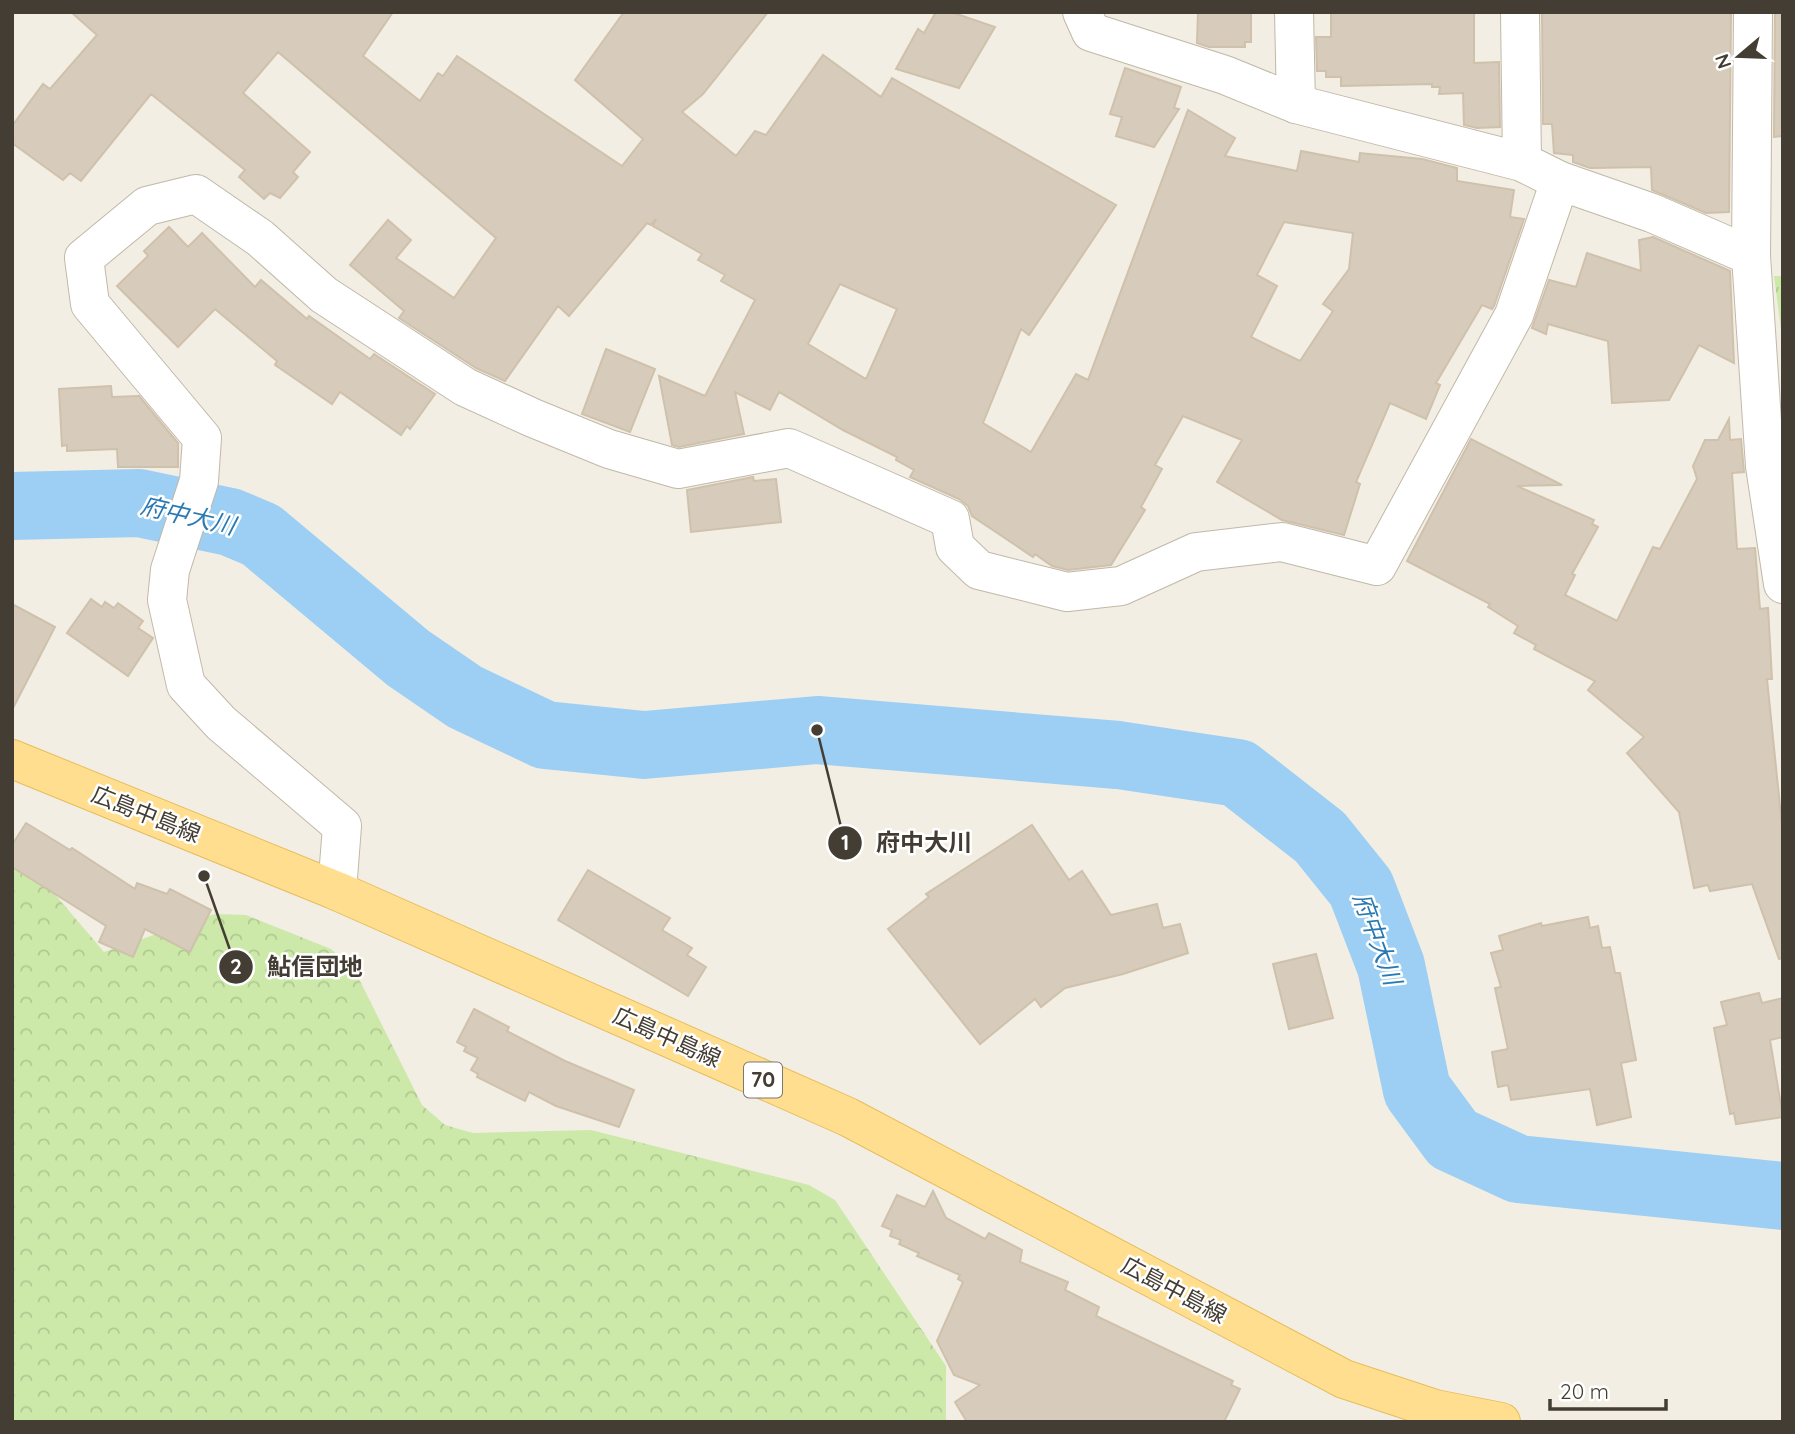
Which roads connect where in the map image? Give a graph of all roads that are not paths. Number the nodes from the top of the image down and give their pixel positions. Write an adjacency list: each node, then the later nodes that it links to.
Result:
1 (1082, 12): 5 (street)
2 (1294, 12): 5 (street)
3 (1520, 12): 7 (street)
4 (1753, 12): 6 (street)
5 (1296, 104): 7 (street)
6 (1767, 152): 9 (street)
7 (1522, 163): 8 (street)
8 (1560, 181): 9 (street); 12 (street)
9 (1751, 256): 10 (street)
10 (1783, 584)
11 (12, 759): 12 (main road, 広島中島線 / 70)
12 (337, 891): 13 (main road, 広島中島線 / 70)
13 (1500, 1422)

